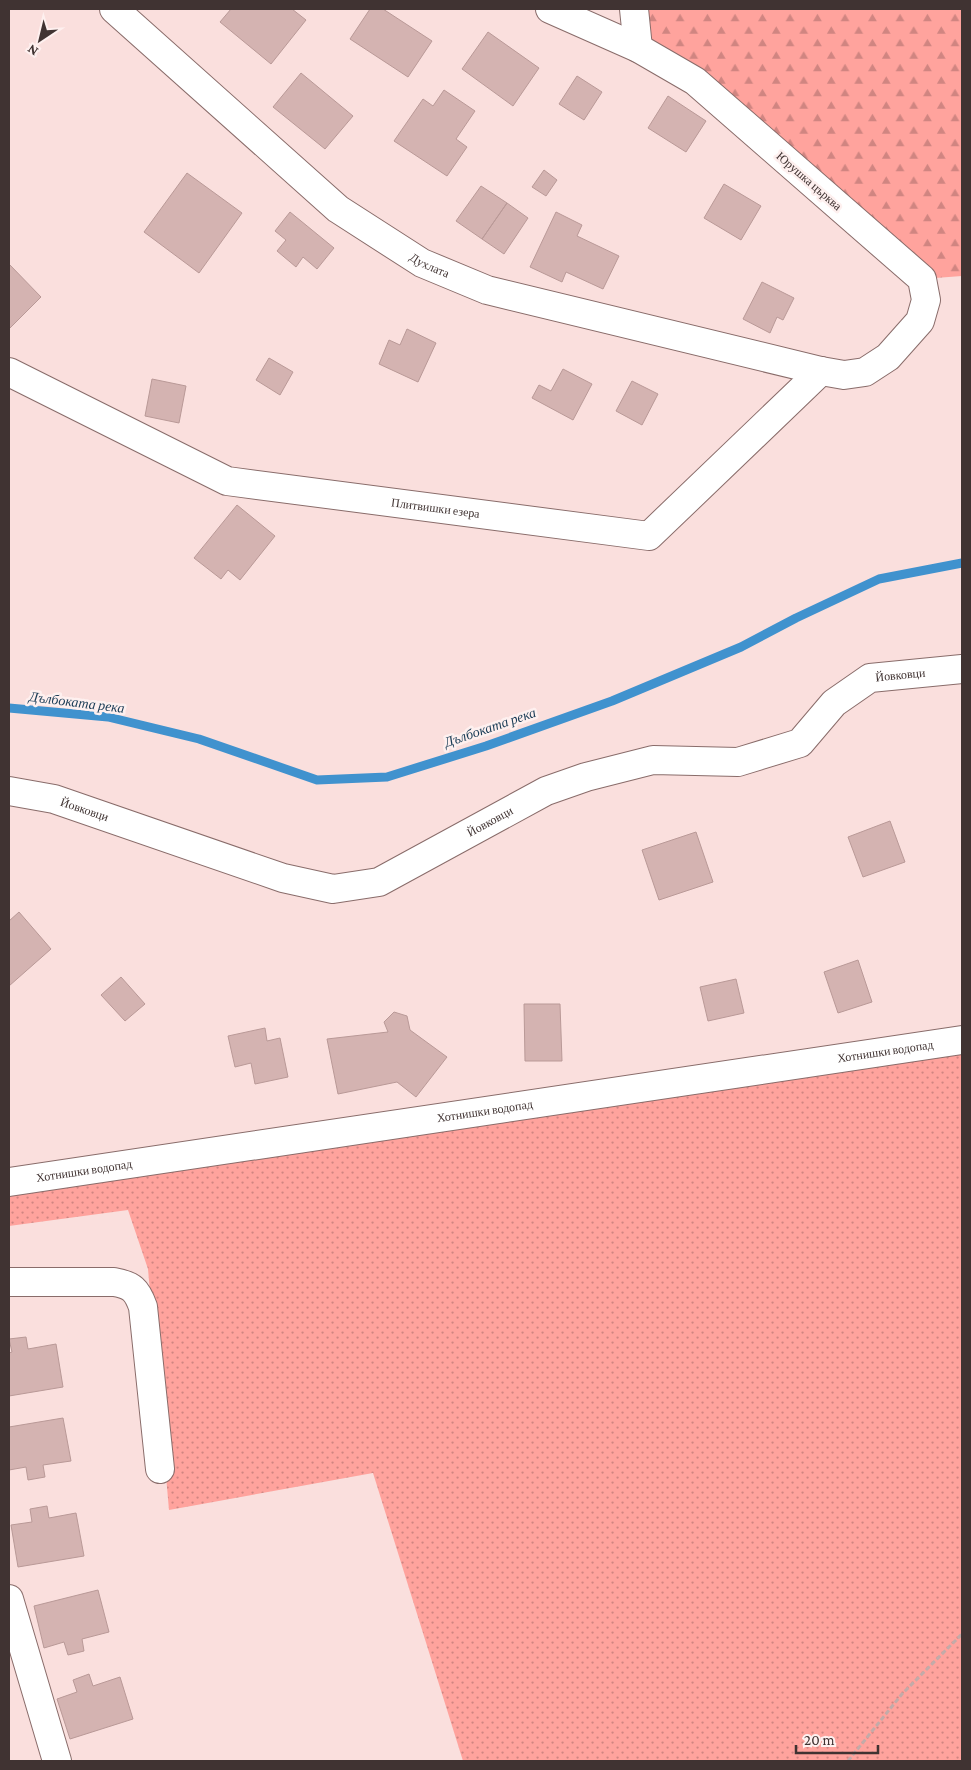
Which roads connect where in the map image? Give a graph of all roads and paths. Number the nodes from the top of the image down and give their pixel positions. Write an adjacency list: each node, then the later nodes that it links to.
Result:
1 (114, 9): 5 (street, Духлата)
2 (550, 9): 4 (street, Юрушка църква)
3 (634, 9): 4 (street)
4 (638, 48): 5 (street, Юрушка църква)
5 (821, 371): 6 (street, Плитвишки езера)
6 (9, 372)
7 (962, 669): 8 (street, Йовковци)
8 (9, 790)
9 (962, 1040): 10 (street, Хотнишки водопад)
10 (9, 1182)
11 (9, 1282): 12 (street)
12 (160, 1469)
13 (9, 1599): 15 (street)
14 (962, 1634): 16 (path)
15 (57, 1761)
16 (848, 1761)

